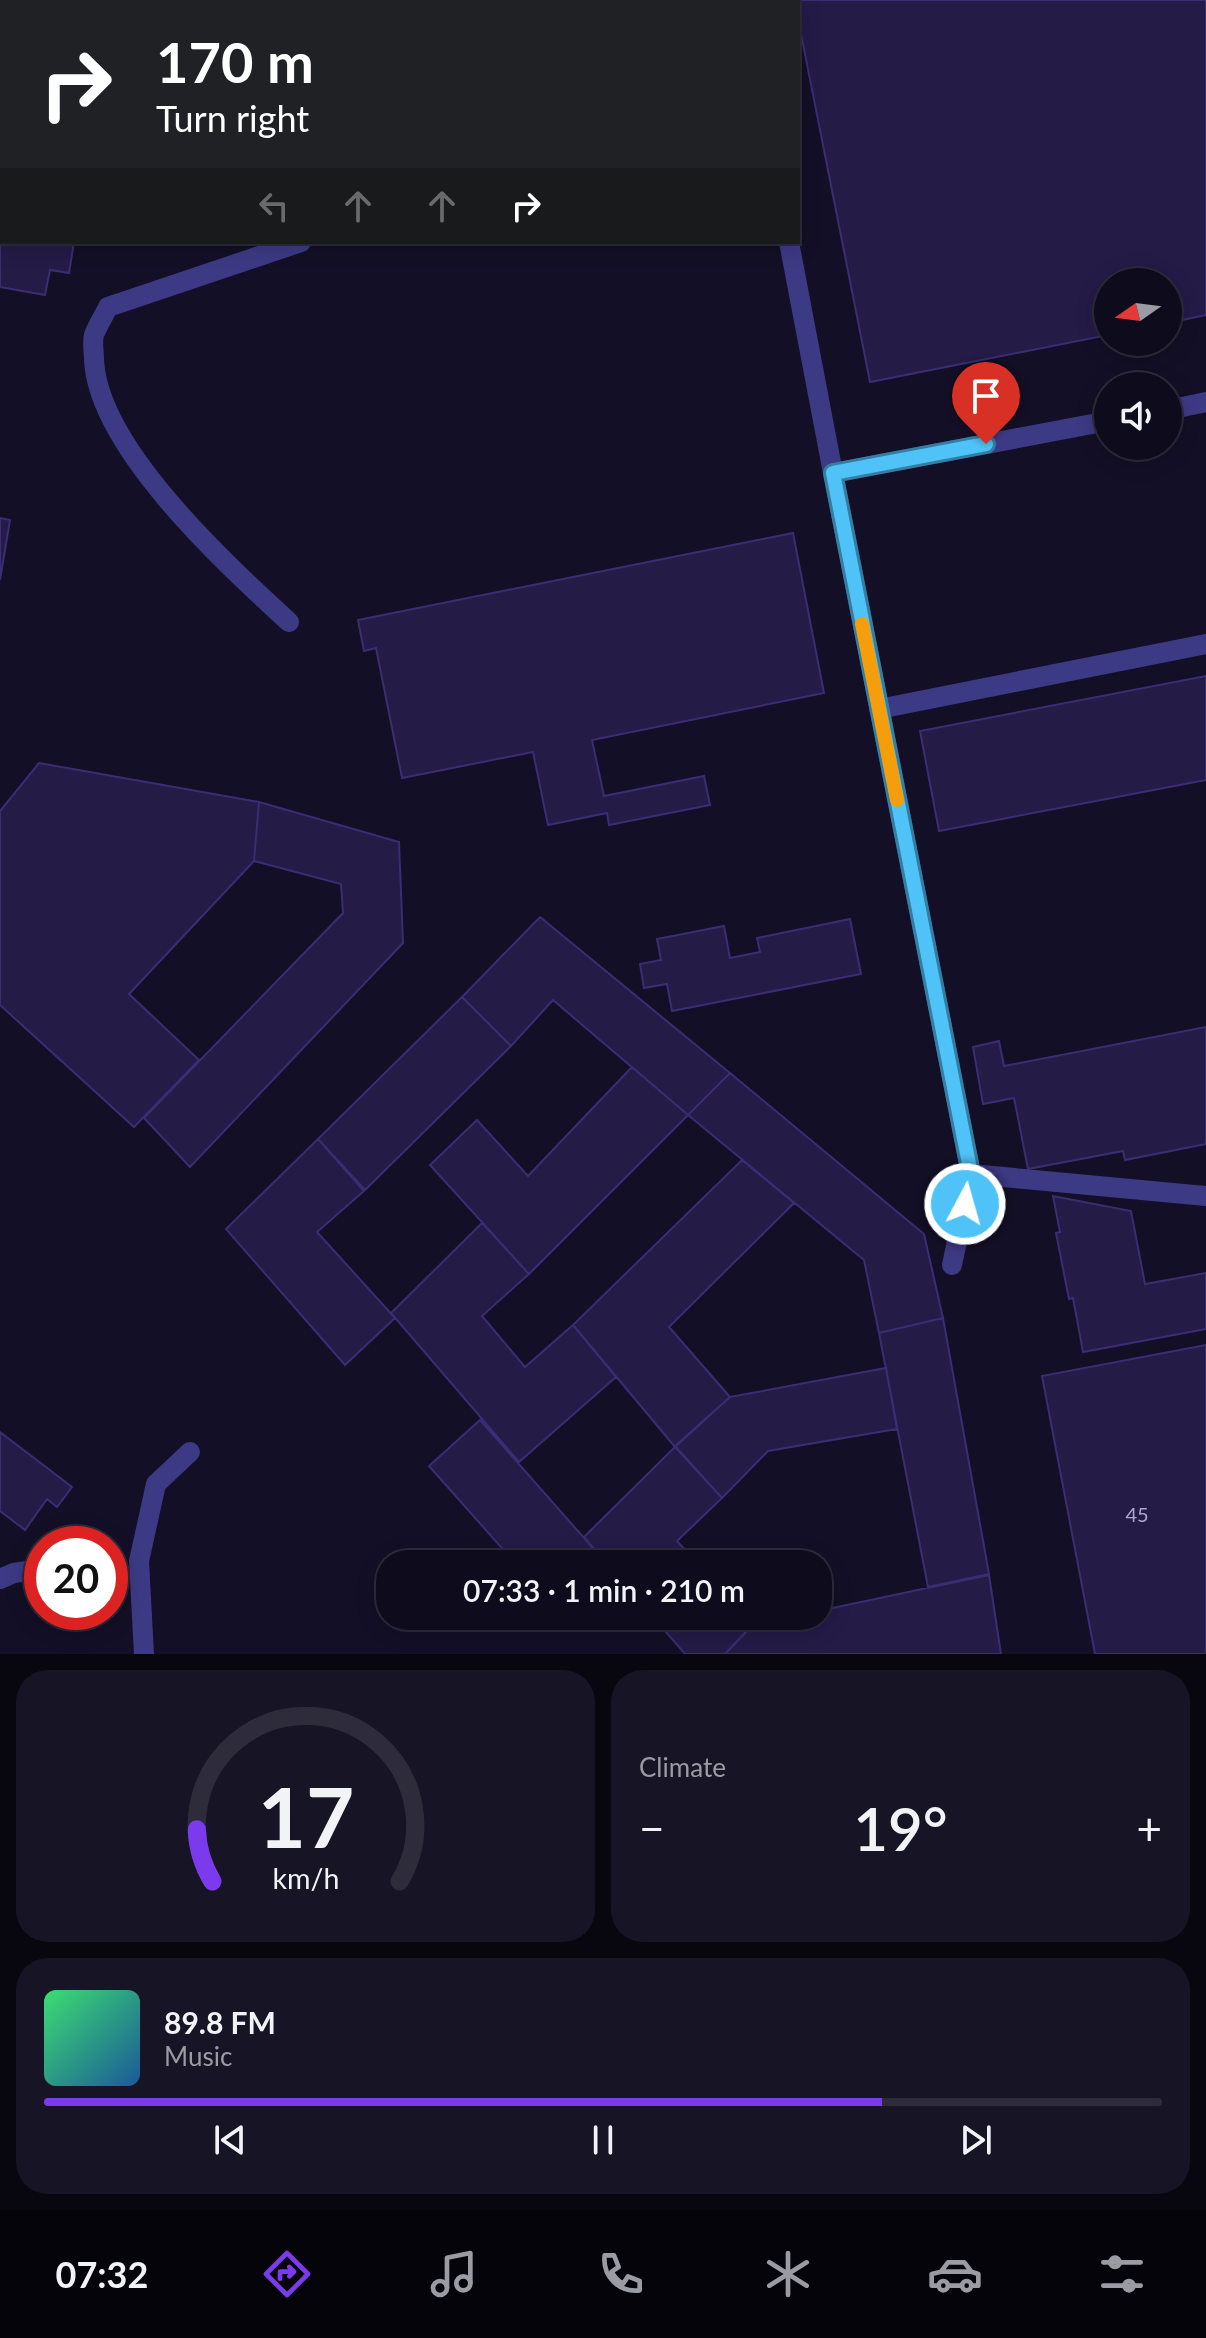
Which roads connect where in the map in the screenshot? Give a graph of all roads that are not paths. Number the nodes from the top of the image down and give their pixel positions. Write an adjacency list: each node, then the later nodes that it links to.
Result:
1 (295, 244): 7 (lane)
2 (789, 244): 6 (lane)
3 (1206, 402): 4 (lane)
4 (1182, 407)
5 (1094, 424): 6 (lane)
6 (833, 473): 9 (lane)
7 (289, 622)
8 (1206, 644): 9 (lane)
9 (879, 709): 10 (lane)
10 (971, 1174): 11 (lane); 12 (lane)
11 (1206, 1196)
12 (952, 1265)
13 (190, 1452): 16 (lane)
14 (24, 1571): 15 (lane)
15 (0, 1579)
16 (144, 1654)

